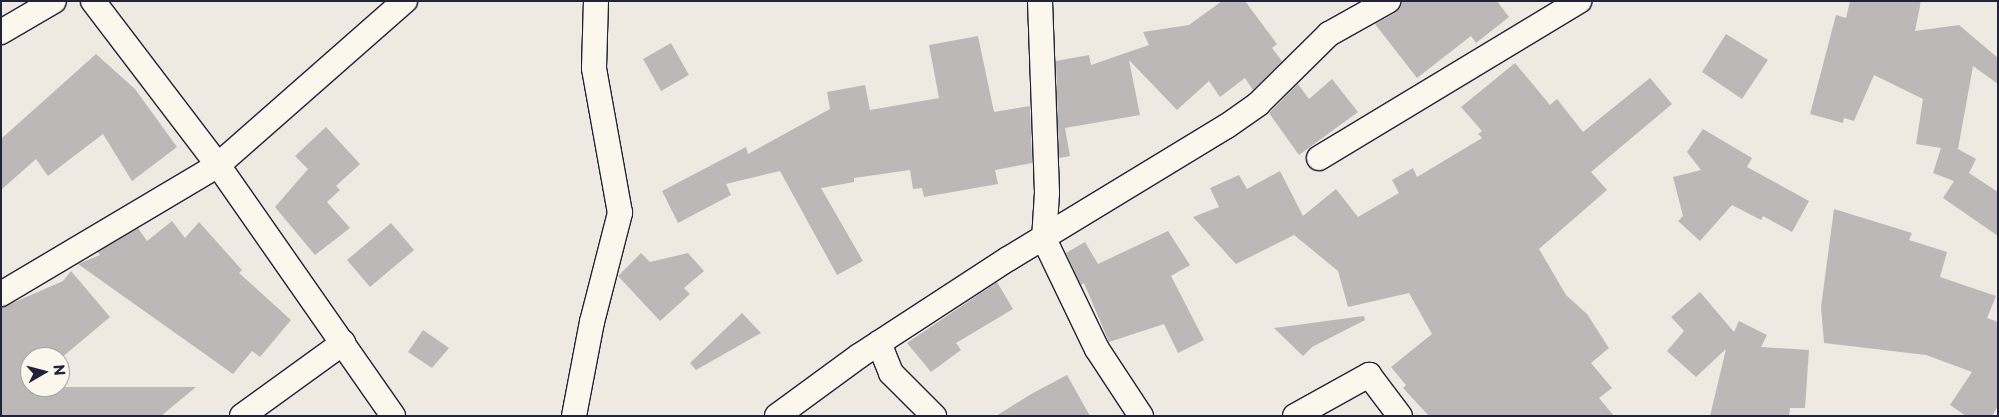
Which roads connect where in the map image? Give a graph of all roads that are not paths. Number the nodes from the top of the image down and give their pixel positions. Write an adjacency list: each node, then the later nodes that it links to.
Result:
1 (54, 1): 8 (street)
2 (93, 1): 10 (street)
3 (405, 1): 10 (street)
4 (596, 1): 17 (street)
5 (1040, 1): 11 (street)
6 (1388, 1): 11 (street)
7 (1579, 1): 9 (street)
8 (1, 32)
9 (1319, 158)
10 (218, 165): 12 (street); 13 (street)
11 (1044, 239): 14 (street); 20 (street)
12 (1, 294)
13 (343, 343): 15 (street); 16 (street)
14 (879, 343): 18 (street); 19 (street)
15 (242, 416)
16 (394, 416)
17 (574, 416)
18 (777, 416)
19 (934, 416)
20 (1141, 416)
21 (1295, 416): 22 (street)
22 (1400, 416)

